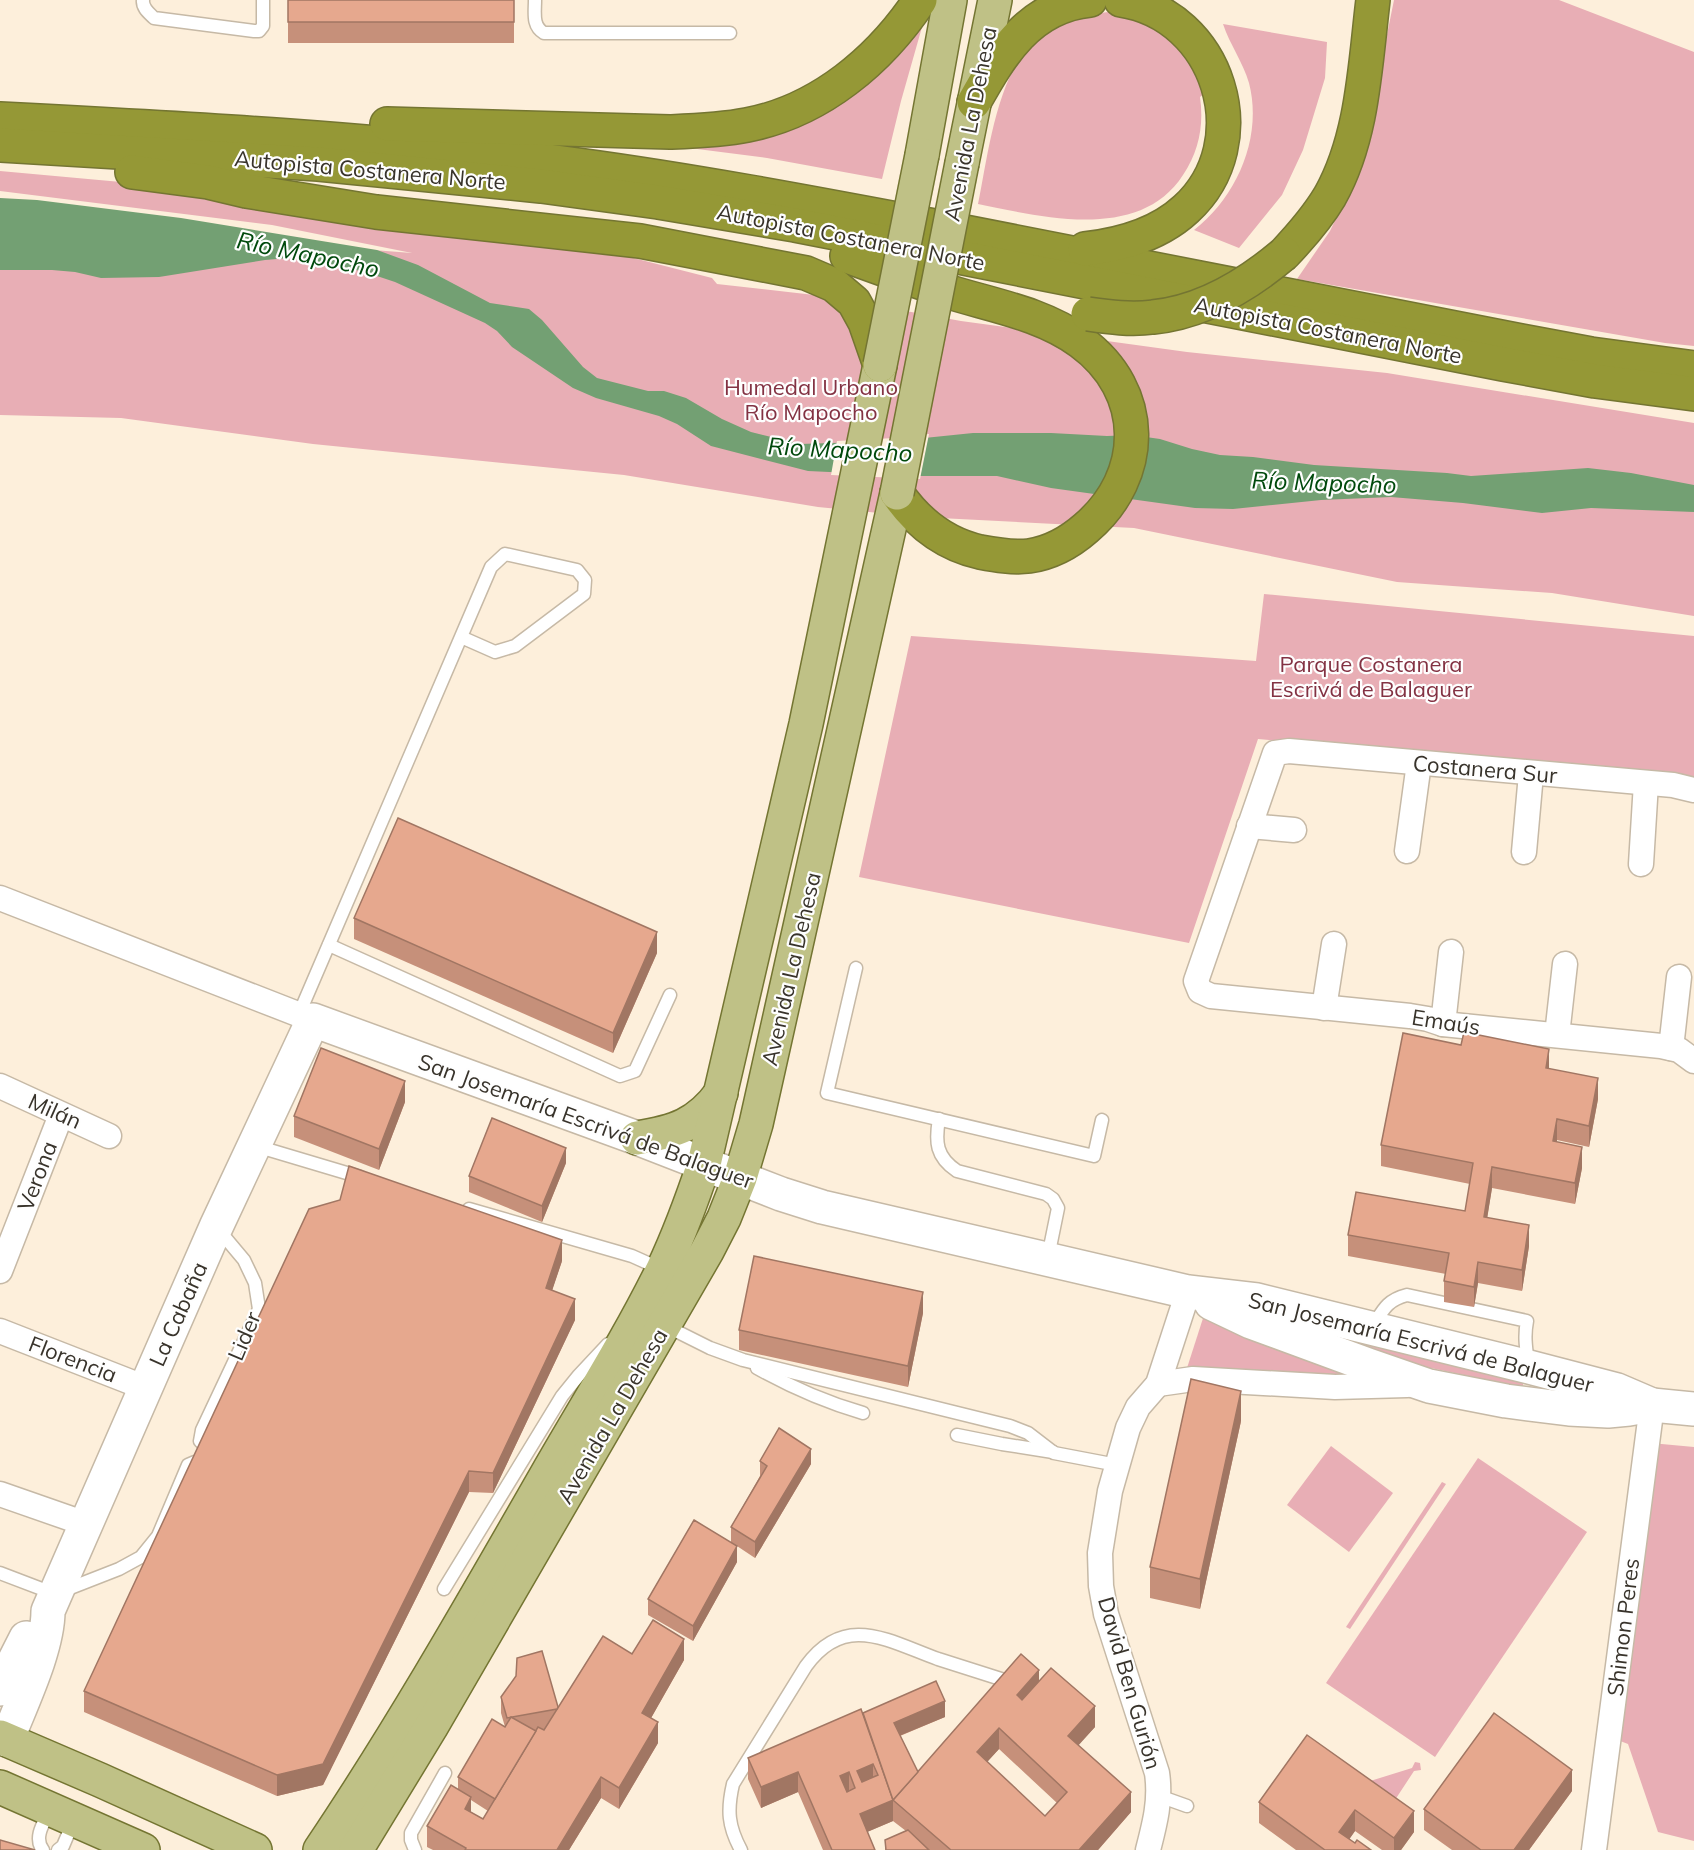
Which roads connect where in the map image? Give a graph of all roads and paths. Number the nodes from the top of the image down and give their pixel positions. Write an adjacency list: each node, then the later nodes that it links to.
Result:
1 (143, 0): 2 (lane)
2 (263, 0)
3 (535, 0): 10 (lane)
4 (920, 0): 13 (highway)
5 (951, 0): 18 (main road, Avenida La Dehesa, bridge)
6 (995, 0): 11 (main road, Avenida La Dehesa)
7 (1090, 0): 11 (highway)
8 (1121, 0): 16 (highway)
9 (1373, 0): 17 (highway, bridge)
10 (730, 33)
11 (974, 102): 21 (main road, Avenida La Dehesa, bridge)
12 (0, 119): 13 (highway, Autopista Costanera Norte)
13 (160, 127): 16 (highway, Autopista Costanera Norte)
14 (0, 147): 15 (highway, Autopista Costanera Norte); 18 (highway)
15 (658, 202): 17 (highway); 20 (highway, Autopista Costanera Norte)
16 (1066, 250): 19 (highway, Autopista Costanera Norte)
17 (1084, 328): 21 (highway)
18 (880, 365): 47 (main road, Avenida La Dehesa)
19 (1694, 368)
20 (1694, 394)
21 (897, 493): 55 (main road, Avenida La Dehesa)
22 (461, 637): 22 (lane); 34 (lane)
23 (1419, 763): 24 (street, Costanera Sur); 27 (street, Costanera Sur); 29 (street)
24 (1531, 774): 25 (street, Costanera Sur); 30 (street)
25 (1646, 783): 26 (street, Costanera Sur); 31 (street)
26 (1694, 790)
27 (1249, 826): 28 (street); 40 (street, Emaús)
28 (1294, 830)
29 (1407, 851)
30 (1524, 852)
31 (1641, 864)
32 (0, 898): 41 (street, San Josemaría Escrivá de Balaguer)
33 (1334, 944): 40 (street)
34 (329, 945): 39 (lane); 41 (lane)
35 (1451, 952): 42 (street)
36 (1565, 964): 43 (street)
37 (856, 968): 49 (lane)
38 (1679, 977): 44 (street)
39 (670, 995)
40 (1324, 1008): 42 (street, Emaús)
41 (306, 1017): 52 (street, San Josemaría Escrivá de Balaguer); 53 (street, La Cabaña)
42 (1443, 1024): 43 (street, Emaús)
43 (1557, 1035): 44 (street, Emaús)
44 (1671, 1048): 45 (street, Emaús)
45 (1694, 1060)
46 (0, 1086): 48 (street, Milán)
47 (721, 1094): 52 (main road); 54 (main road, Avenida La Dehesa)
48 (61, 1114): 51 (street, Milán); 61 (street, Verona)
49 (939, 1119): 50 (lane); 59 (lane)
50 (1102, 1120)
51 (109, 1136)
52 (637, 1138): 54 (street, San Josemaría Escrivá de Balaguer)
53 (254, 1146): 56 (lane); 58 (street, La Cabaña)
54 (704, 1164): 55 (street, San Josemaría Escrivá de Balaguer); 60 (main road, Avenida La Dehesa)
55 (740, 1178): 59 (street, San Josemaría Escrivá de Balaguer); 63 (main road, Avenida La Dehesa)
56 (371, 1180)
57 (462, 1207): 60 (lane)
58 (216, 1227): 70 (street, La Cabaña); 76 (lane, Lider)
59 (1047, 1259): 62 (street, San Josemaría Escrivá de Balaguer)
60 (662, 1270): 63 (main road, Avenida La Dehesa)
61 (0, 1271)
62 (1188, 1292): 64 (street, San Josemaría Escrivá de Balaguer); 68 (street, David Ben Gurión); 69 (street, San Josemaría Escrivá de Balaguer)
63 (653, 1317): 66 (lane); 83 (lane); 97 (main road, Avenida La Dehesa); 98 (main road, Avenida La Dehesa)
64 (1372, 1329): 67 (street, San Josemaría Escrivá de Balaguer); 67 (lane)
65 (0, 1331): 70 (street, Florencia)
66 (742, 1360): 74 (lane); 77 (lane)
67 (1529, 1367): 71 (street); 72 (street, San Josemaría Escrivá de Balaguer)
68 (1158, 1384): 69 (street); 79 (street, David Ben Gurión)
69 (1429, 1386): 71 (street, San Josemaría Escrivá de Balaguer)
70 (146, 1388): 81 (street, La Cabaña)
71 (1506, 1401): 72 (street, San Josemaría Escrivá de Balaguer)
72 (1652, 1405): 73 (street, San Josemaría Escrivá de Balaguer); 102 (street, Shimon Peres)
73 (1694, 1409)
74 (863, 1413)
75 (957, 1435): 77 (lane)
76 (207, 1448)
77 (1054, 1453): 79 (lane)
78 (201, 1462): 84 (lane)
79 (1118, 1465): 90 (street, David Ben Gurión)
80 (0, 1494): 81 (street)
81 (86, 1524): 84 (street, La Cabaña)
82 (0, 1573): 84 (lane)
83 (444, 1589)
84 (51, 1602): 86 (street, La Cabaña); 87 (street, La Cabaña)
85 (1004, 1680): 100 (lane)
86 (0, 1689)
87 (2, 1742): 96 (main road)
88 (445, 1773): 99 (lane)
89 (0, 1787): 92 (main road)
90 (1159, 1796): 91 (lane); 101 (street, David Ben Gurión)
91 (1187, 1806)
92 (62, 1814): 93 (lane); 94 (lane); 95 (main road)
93 (43, 1850)
94 (58, 1850)
95 (143, 1850)
96 (255, 1850)
97 (320, 1850)
98 (356, 1850)
99 (415, 1850)
100 (741, 1850)
101 (1148, 1850)
102 (1594, 1850)

